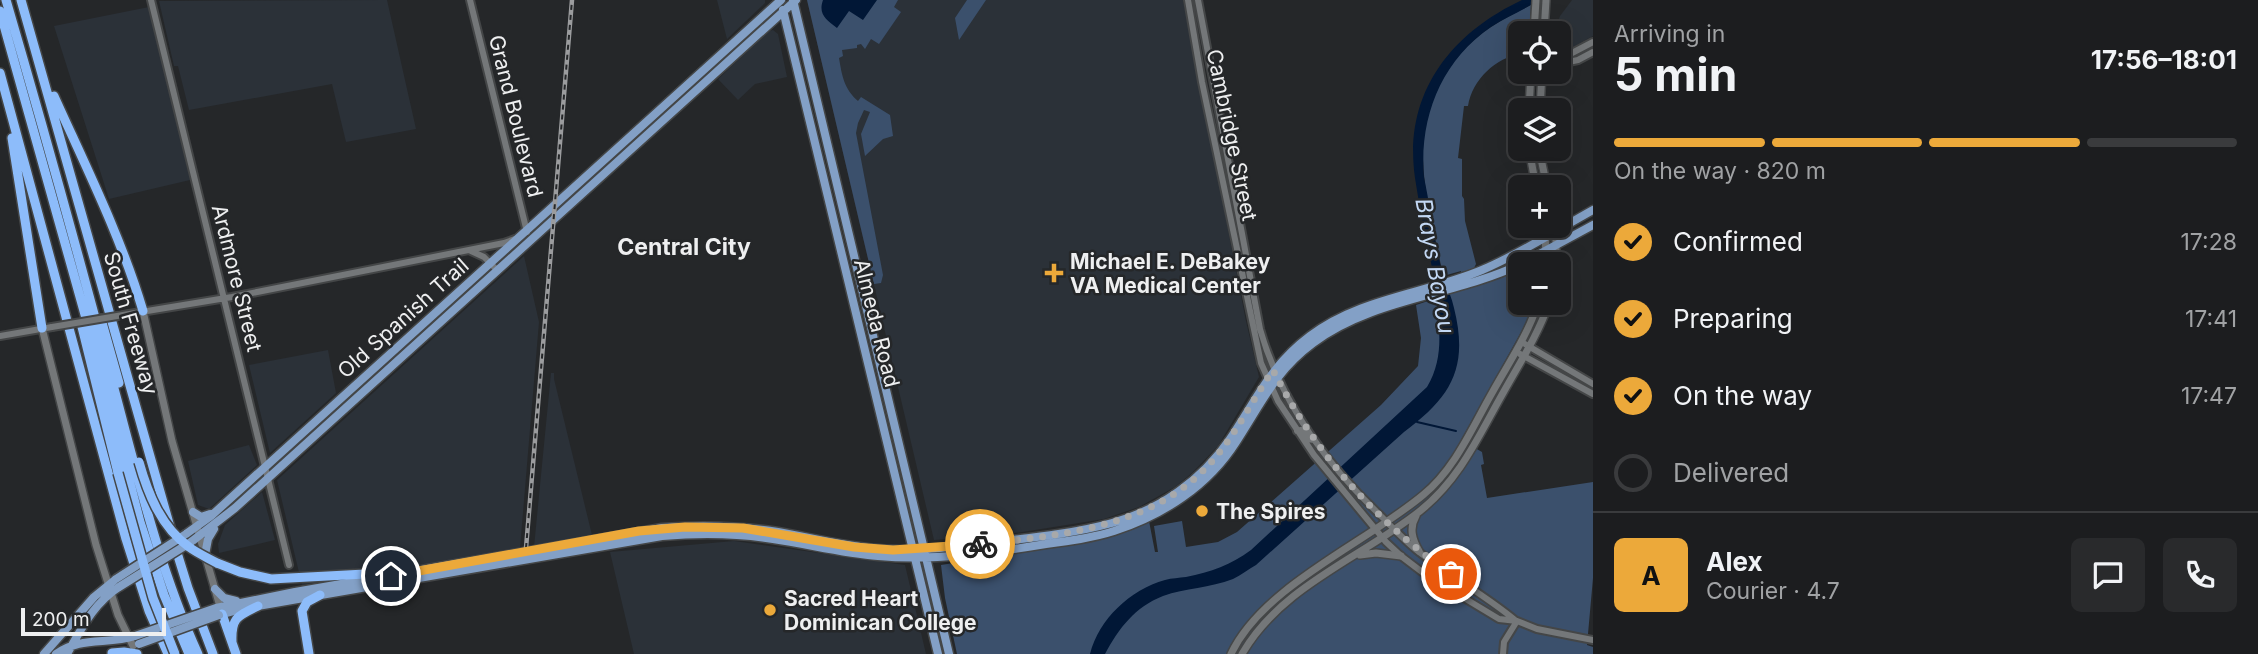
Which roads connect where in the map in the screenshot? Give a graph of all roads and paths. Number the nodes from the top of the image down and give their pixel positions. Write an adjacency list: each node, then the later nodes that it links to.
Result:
1 (6, 0): 27 (highway)
2 (21, 0): 21 (highway, South Freeway)
3 (151, 0): 47 (street, Ardmore Street)
4 (470, 0): 31 (street, Grand Boulevard)
5 (781, 0): 11 (main road, Almeda Road); 16 (main road, Old Spanish Trail)
6 (1188, 0): 61 (street, Cambridge Street)
7 (1198, 0): 60 (street, Cambridge Street)
8 (1536, 0): 13 (main road)
9 (1546, 0): 14 (main road)
10 (794, 1): 11 (main road, Old Spanish Trail); 80 (main road, Almeda Road)
11 (784, 11): 19 (main road, Old Spanish Trail); 82 (main road, Almeda Road)
12 (0, 12): 27 (highway)
13 (1535, 21)
14 (1545, 21)
15 (1593, 42): 18 (street)
16 (725, 51): 19 (main road); 22 (main road, Old Spanish Trail)
17 (1593, 52): 20 (street)
18 (1571, 53)
19 (731, 58): 22 (main road, Old Spanish Trail)
20 (1571, 61)
21 (42, 69): 48 (highway); 108 (highway, South Freeway)
22 (706, 74): 24 (main road, Old Spanish Trail)
23 (1, 77): 51 (highway); 104 (highway)
24 (681, 96): 25 (main road, Old Spanish Trail); 26 (main road, Old Spanish Trail)
25 (625, 141): 26 (main road); 31 (main road, Old Spanish Trail)
26 (632, 148): 36 (main road, Old Spanish Trail)
27 (53, 181): 88 (highway, bridge); 105 (highway, bridge); 106 (highway); 107 (highway)
28 (1593, 210): 29 (main road)
29 (1571, 221)
30 (1593, 225): 37 (main road)
31 (526, 230): 35 (main road, Old Spanish Trail); 36 (street, Grand Boulevard)
32 (1542, 238): 44 (main road)
33 (1546, 238): 39 (main road)
34 (1556, 238): 37 (main road)
35 (517, 239): 38 (street); 41 (main road, Old Spanish Trail)
36 (530, 241): 43 (main road, Old Spanish Trail)
37 (1556, 245): 39 (main road); 40 (main road)
38 (469, 250): 41 (street); 47 (street)
39 (1546, 251)
40 (1556, 252)
41 (490, 263): 43 (street); 45 (main road, Old Spanish Trail)
42 (1508, 269): 44 (main road)
43 (497, 270): 46 (main road, Old Spanish Trail)
44 (1465, 281): 60 (main road)
45 (462, 288): 46 (main road); 52 (main road, Old Spanish Trail)
46 (469, 296): 54 (main road, Old Spanish Trail)
47 (224, 298): 48 (street); 67 (street, Ardmore Street)
48 (143, 311): 51 (street, bridge); 70 (main road)
49 (1533, 315): 55 (main road)
50 (1544, 315): 56 (main road)
51 (47, 327): 53 (street); 89 (main road)
52 (416, 331): 54 (main road); 59 (main road, Old Spanish Trail)
53 (0, 336)
54 (422, 338): 59 (main road, Old Spanish Trail)
55 (1521, 342): 56 (street); 57 (main road)
56 (1529, 347): 58 (main road); 62 (street)
57 (1516, 351): 58 (street); 73 (main road)
58 (1524, 356): 63 (street); 71 (main road)
59 (378, 372): 64 (main road, Old Spanish Trail)
60 (1275, 374): 61 (main road); 66 (street, Cambridge Street)
61 (1269, 383): 65 (street, Cambridge Street); 69 (main road)
62 (1593, 384)
63 (1593, 394)
64 (321, 423): 67 (main road, Old Spanish Trail); 68 (main road, Old Spanish Trail)
65 (1297, 431): 66 (street); 75 (street, Cambridge Street)
66 (1314, 440): 73 (street, Cambridge Street)
67 (265, 467): 68 (street, Ardmore Street); 72 (main road, Old Spanish Trail)
68 (268, 478): 72 (main road, Old Spanish Trail); 87 (street, Ardmore Street)
69 (1155, 510): 80 (main road); 86 (main road)
70 (192, 512): 72 (main road); 74 (main road)
71 (1418, 512): 76 (main road); 81 (main road)
72 (219, 515): 74 (main road, Old Spanish Trail); 77 (main road, Old Spanish Trail); 83 (main road)
73 (1387, 522): 75 (main road); 76 (street, Cambridge Street)
74 (197, 527): 77 (main road); 78 (main road, Old Spanish Trail)
75 (1376, 530): 79 (street, Cambridge Street); 113 (main road)
76 (1395, 530): 79 (main road); 81 (street, Cambridge Street)
77 (200, 537): 78 (main road, Old Spanish Trail); 83 (main road)
78 (189, 538): 89 (main road, Old Spanish Trail, bridge)
79 (1383, 538): 84 (street, Cambridge Street); 85 (main road)
80 (924, 548): 82 (main road); 86 (main road, Almeda Road)
81 (1419, 551): 95 (street, Cambridge Street)
82 (915, 553): 86 (main road); 88 (main road); 91 (main road); 111 (main road, Almeda Road)
83 (205, 555): 90 (main road)
84 (1401, 556): 85 (main road); 95 (street, Cambridge Street)
85 (1352, 557): 114 (main road)
86 (926, 558): 112 (main road, Almeda Road)
87 (289, 565)
88 (397, 575): 92 (main road)
89 (109, 589): 98 (main road, Old Spanish Trail); 99 (main road); 100 (main road, Old Spanish Trail)
90 (215, 589): 92 (main road); 94 (main road)
91 (320, 595): 93 (main road); 110 (highway)
92 (246, 602): 94 (main road)
93 (258, 606): 94 (main road); 97 (highway)
94 (219, 611): 97 (highway); 99 (main road, bridge)
95 (1517, 621): 96 (street, Cambridge Street); 115 (street)
96 (1593, 640)
97 (232, 642): 109 (highway)
98 (73, 644): 99 (main road); 101 (main road); 102 (main road, Old Spanish Trail)
99 (135, 645): 103 (highway)
100 (44, 654)
101 (56, 654)
102 (67, 654)
103 (110, 654)
104 (168, 654)
105 (175, 654)
106 (189, 654)
107 (198, 654)
108 (213, 654)
109 (236, 654)
110 (309, 654)
111 (938, 654)
112 (950, 654)
113 (1231, 654)
114 (1242, 654)
115 (1503, 654)

